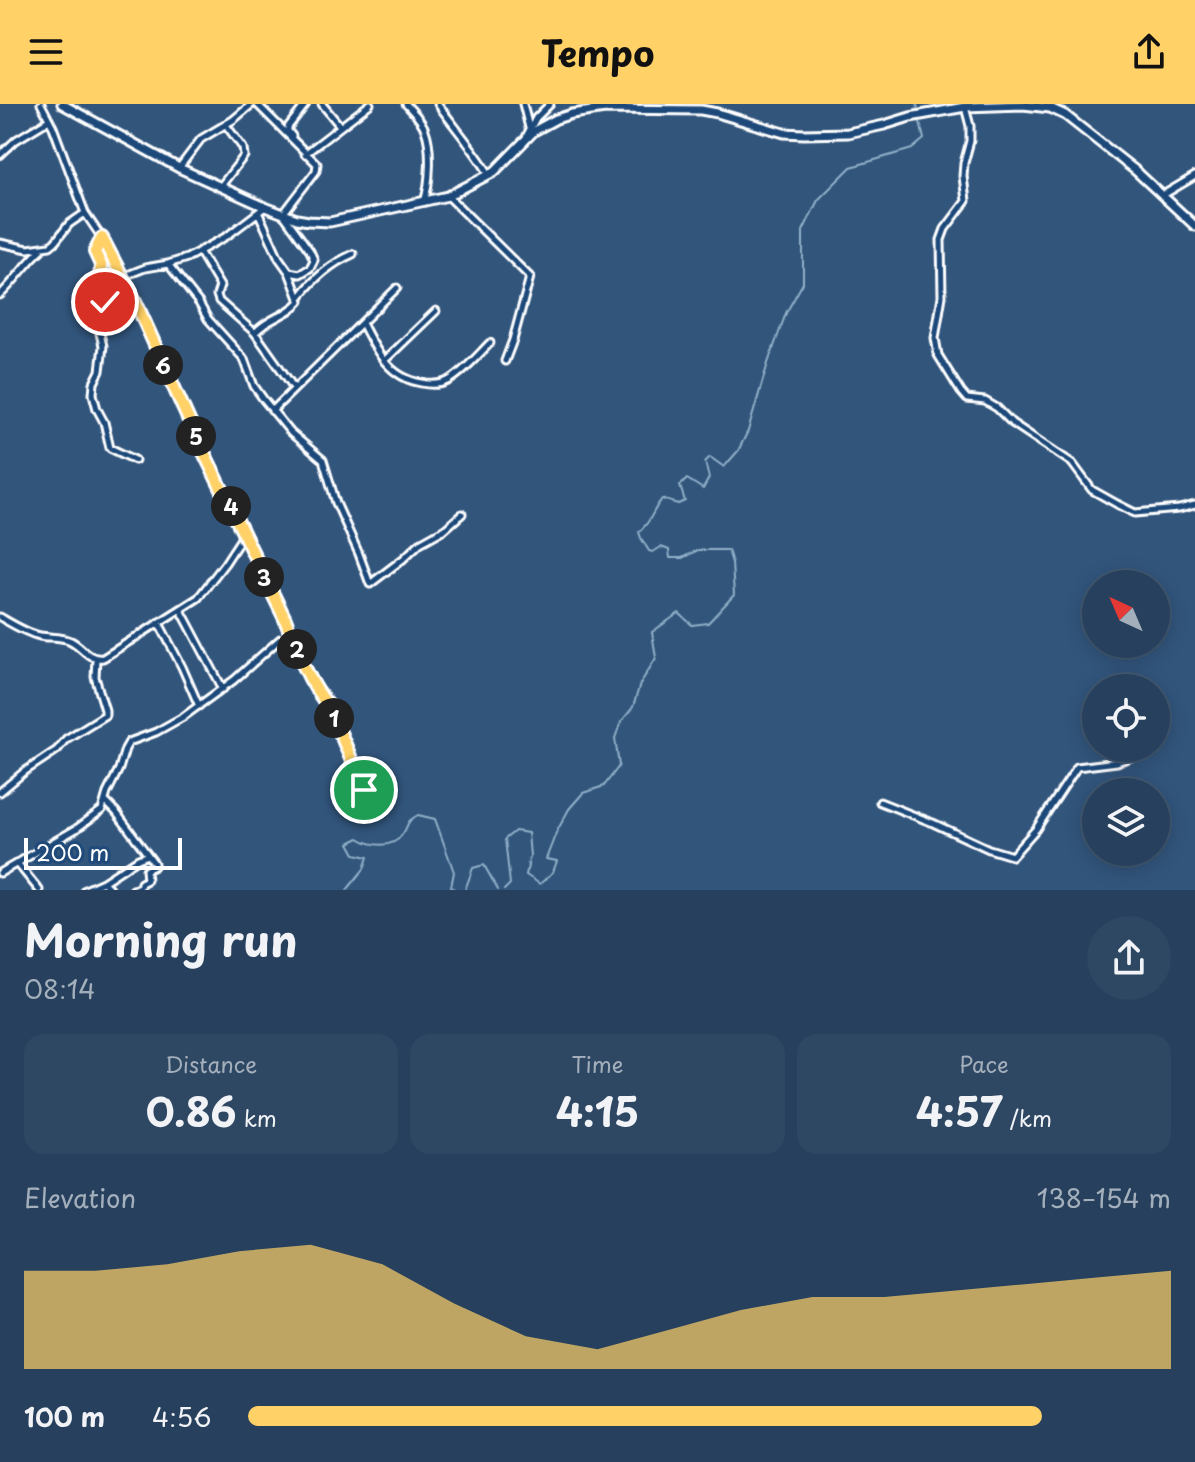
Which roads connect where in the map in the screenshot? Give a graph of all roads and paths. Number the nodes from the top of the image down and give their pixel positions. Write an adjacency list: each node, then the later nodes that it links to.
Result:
1 (41, 104): 12 (street)
2 (62, 104): 20 (street)
3 (254, 104): 13 (street); 17 (street)
4 (306, 104): 17 (street)
5 (322, 104): 14 (street)
6 (370, 104): 14 (street)
7 (406, 104): 26 (street)
8 (438, 104): 21 (street)
9 (523, 104): 15 (street)
10 (550, 104): 15 (street)
11 (965, 107): 16 (street); 24 (street); 51 (street)
12 (49, 120): 19 (street); 28 (street)
13 (226, 125): 20 (street); 23 (street)
14 (340, 126): 18 (street)
15 (530, 129): 16 (street)
16 (525, 139): 21 (street)
17 (294, 143): 18 (street)
18 (305, 154): 29 (street)
19 (0, 155)
20 (179, 168): 23 (street)
21 (489, 175): 25 (street)
22 (1195, 176): 24 (street)
23 (220, 187): 27 (street)
24 (1163, 195): 30 (street)
25 (448, 196): 26 (street); 47 (street)
26 (423, 202): 29 (street)
27 (262, 210): 29 (street); 34 (street); 37 (street)
28 (85, 213): 31 (street); 33 (street)
29 (283, 214): 37 (street)
30 (1195, 226)
31 (102, 238): 38 (street); 50 (street)
32 (0, 243): 33 (street)
33 (42, 248): 40 (street)
34 (199, 251): 36 (street); 44 (street)
35 (353, 254): 41 (street)
36 (168, 264): 38 (street); 49 (street)
37 (289, 272): 41 (street)
38 (122, 277): 53 (street)
39 (397, 288): 43 (street)
40 (0, 295)
41 (299, 298): 44 (street)
42 (436, 311): 46 (street)
43 (362, 323): 46 (street); 48 (street)
44 (255, 333): 48 (street)
45 (490, 343): 46 (street)
46 (384, 361)
47 (505, 361)
48 (294, 388): 49 (street)
49 (272, 411): 52 (street)
50 (135, 460)
51 (1195, 505)
52 (462, 514)
53 (244, 534): 54 (street); 65 (street)
54 (181, 610): 56 (street); 59 (street)
55 (0, 617): 58 (street)
56 (159, 623): 58 (street); 60 (street)
57 (280, 639): 59 (street)
58 (96, 659): 62 (street)
59 (223, 689): 60 (street)
60 (199, 706): 63 (street)
61 (1117, 762): 64 (street)
62 (0, 792)
63 (106, 802): 66 (street); 67 (street)
64 (880, 802)
65 (374, 809)
66 (148, 855): 69 (street); 73 (street)
67 (18, 864): 68 (street); 70 (street)
68 (0, 873)
69 (103, 882): 71 (street); 72 (street)
70 (39, 890)
71 (85, 890)
72 (111, 890)
73 (133, 890)

